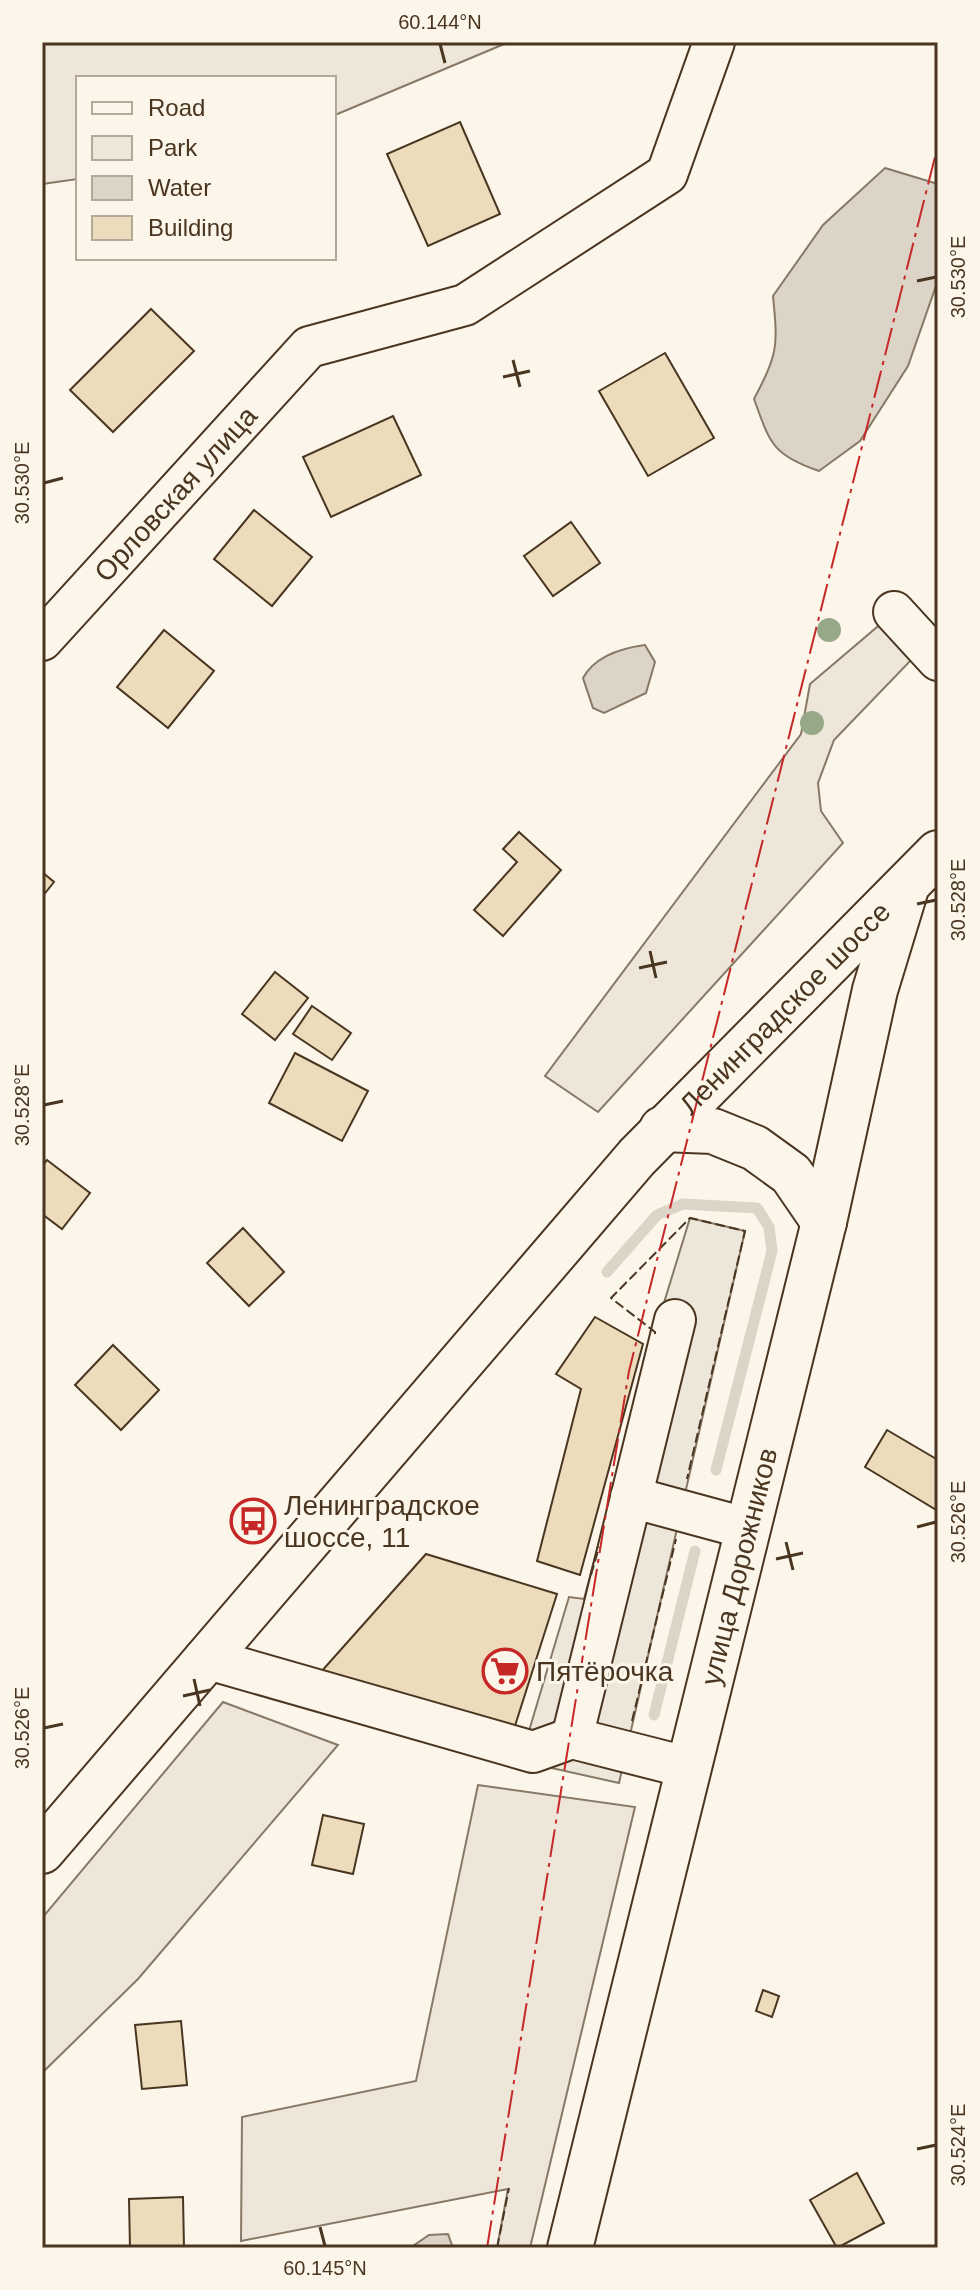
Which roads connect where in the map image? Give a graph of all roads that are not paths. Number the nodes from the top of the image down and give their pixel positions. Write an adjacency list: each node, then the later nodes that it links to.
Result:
1 (714, 42): 3 (street, Орловская улица)
2 (894, 612): 4 (street)
3 (42, 640)
4 (938, 660)
5 (938, 853): 6 (main road, Ленинградское шоссе)
6 (907, 885): 7 (main road, Ленинградское шоссе); 8 (main road, улица Дорожников)
7 (662, 1129): 8 (main road); 12 (main road, Ленинградское шоссе)
8 (824, 1222): 11 (main road, улица Дорожников)
9 (675, 1320): 10 (street)
10 (631, 1497): 11 (street); 13 (street)
11 (749, 1529): 14 (main road, улица Дорожников)
12 (205, 1658): 13 (street); 15 (main road, Ленинградское шоссе)
13 (572, 1738): 14 (street)
14 (690, 1768): 16 (main road, улица Дорожников)
15 (42, 1851)
16 (570, 2248)

